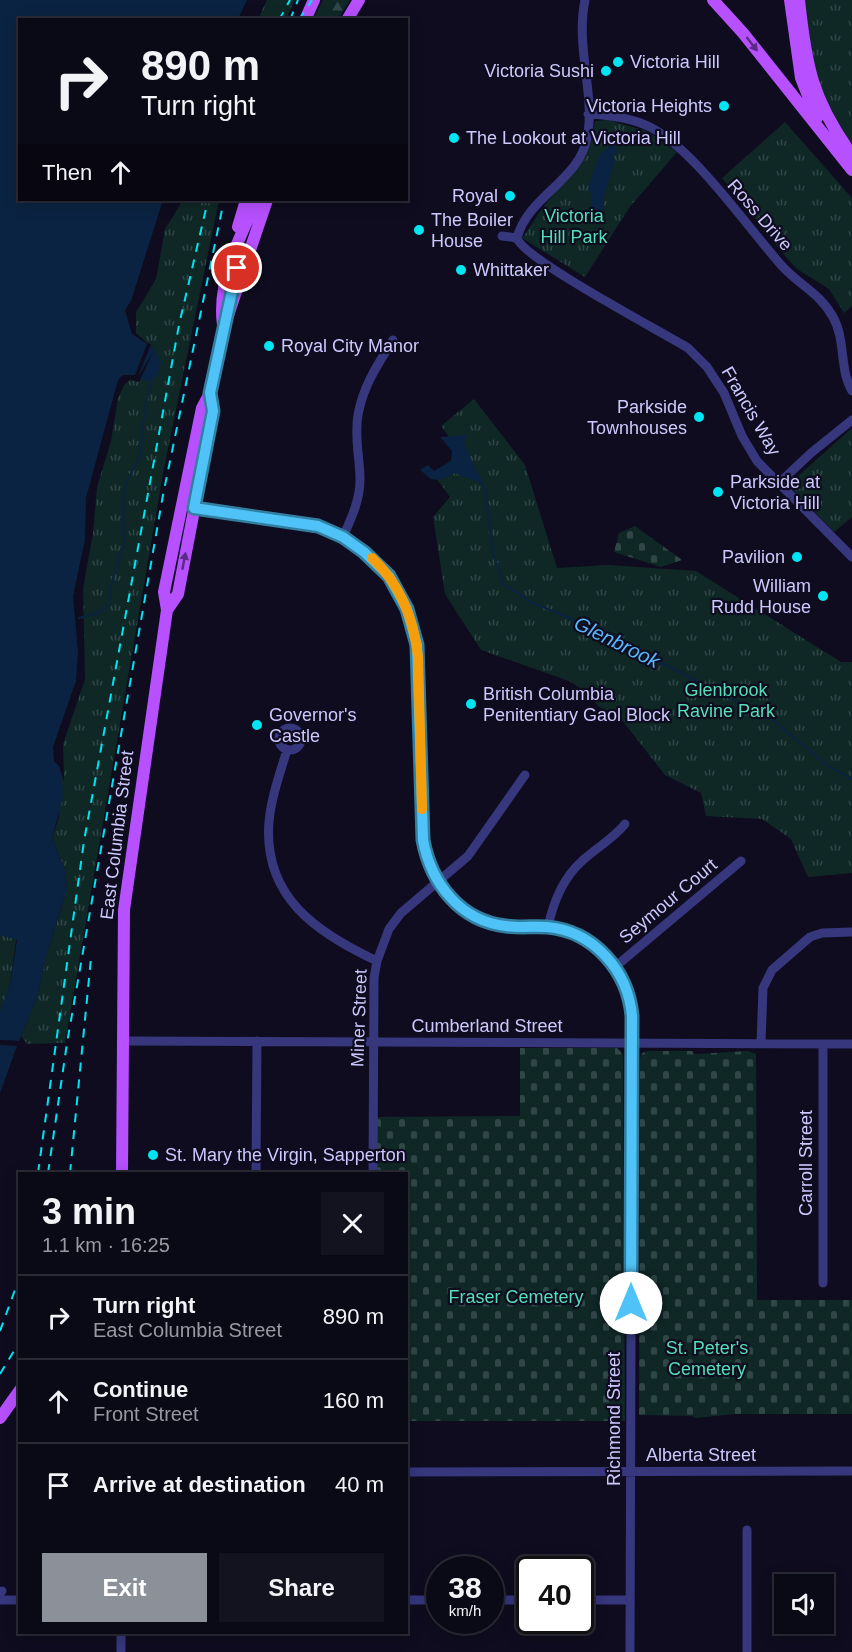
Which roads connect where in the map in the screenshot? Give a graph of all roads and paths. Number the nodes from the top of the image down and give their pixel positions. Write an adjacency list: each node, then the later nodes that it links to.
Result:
1 (314, 0): 7 (main road)
2 (359, 0): 8 (main road)
3 (585, 0): 9 (street)
4 (713, 0): 10 (main road, one-way to 10)
5 (790, 0): 10 (main road)
6 (799, 0): 11 (main road)
7 (306, 18)
8 (348, 18)
9 (588, 114): 19 (street); 24 (street, Ross Drive)
10 (830, 143): 12 (main road)
11 (852, 155)
12 (852, 170)
13 (246, 201): 17 (main road)
14 (246, 201): 20 (main road)
15 (257, 201): 17 (main road)
16 (267, 201): 21 (main road, East Columbia Street)
17 (245, 226): 20 (main road); 21 (main road)
18 (502, 236): 19 (street)
19 (517, 238): 27 (street, Francis Way)
20 (234, 255): 22 (main road)
21 (229, 314): 22 (main road, East Columbia Street)
22 (223, 330): 25 (main road, East Columbia Street)
23 (393, 340): 30 (street)
24 (852, 391)
25 (210, 393): 28 (main road, East Columbia Street); 29 (main road, East Columbia Street)
26 (852, 420): 27 (street)
27 (778, 484): 31 (street, Francis Way)
28 (181, 506): 29 (street, Richmond Street); 32 (main road, East Columbia Street)
29 (194, 508): 30 (street, Richmond Street); 32 (main road, East Columbia Street, one-way to 29)
30 (343, 537): 37 (street, Richmond Street)
31 (852, 557)
32 (167, 610): 42 (main road, East Columbia Street)
33 (287, 750): 40 (street)
34 (525, 775): 37 (street, Miner Street)
35 (625, 824): 38 (street)
36 (741, 861): 41 (street, Seymour Court)
37 (438, 882): 38 (street, Richmond Street); 40 (street, Miner Street)
38 (548, 927): 41 (street, Richmond Street)
39 (852, 932): 46 (street)
40 (377, 961): 44 (street, Miner Street)
41 (615, 967): 45 (street, Richmond Street)
42 (123, 1041): 43 (street, Cumberland Street); 49 (main road, East Columbia Street)
43 (257, 1041): 44 (street, Cumberland Street); 50 (street)
44 (374, 1042): 45 (street, Cumberland Street); 51 (street, Miner Street)
45 (631, 1042): 46 (street, Cumberland Street); 57 (street, Richmond Street)
46 (761, 1043): 47 (street, Cumberland Street)
47 (823, 1044): 48 (street, Cumberland Street); 52 (street, Carroll Street)
48 (852, 1044)
49 (122, 1172)
50 (256, 1172)
51 (373, 1172)
52 (823, 1282)
53 (18, 1393): 54 (main road)
54 (0, 1418)
55 (852, 1471): 57 (street, Alberta Street)
56 (408, 1472): 57 (street, Alberta Street)
57 (630, 1472): 64 (street, Richmond Street)
58 (747, 1530): 68 (street)
59 (1, 1594): 60 (street)
60 (18, 1599)
61 (408, 1600): 62 (street)
62 (426, 1600)
63 (594, 1600): 64 (street)
64 (630, 1600): 67 (street, Richmond Street)
65 (121, 1634): 66 (street)
66 (121, 1652)
67 (630, 1652)
68 (747, 1652)

